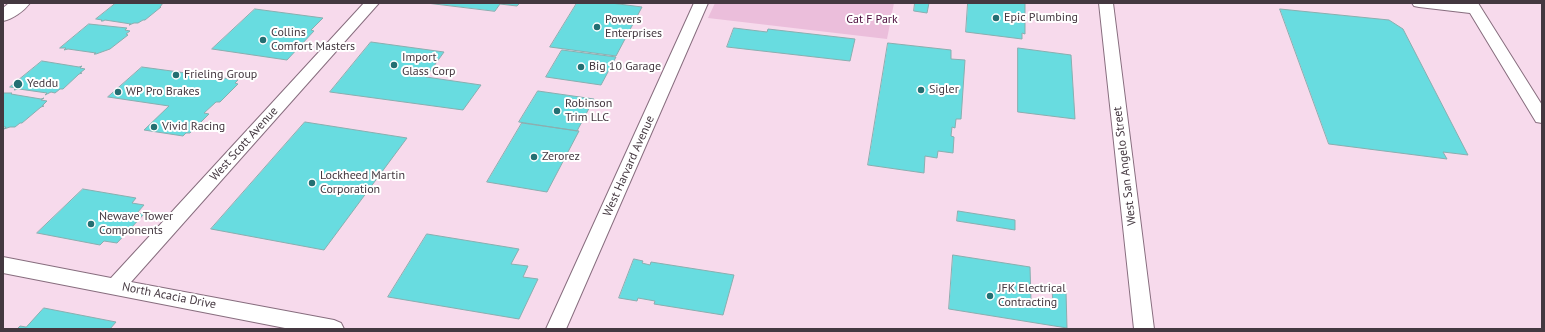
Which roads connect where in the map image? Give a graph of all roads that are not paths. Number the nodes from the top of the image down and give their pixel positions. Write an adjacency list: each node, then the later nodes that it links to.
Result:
1 (21, 3): 7 (main road)
2 (372, 3): 10 (street, West Scott Avenue)
3 (701, 3): 12 (street, West Harvard Avenue)
4 (1106, 3): 13 (street, West San Angelo Street)
5 (1419, 3): 6 (street)
6 (1473, 6): 8 (street)
7 (3, 16)
8 (1542, 118)
9 (3, 265): 10 (street, North Acacia Drive)
10 (116, 286): 11 (street, North Acacia Drive)
11 (334, 329)
12 (556, 329)
13 (1144, 329)

